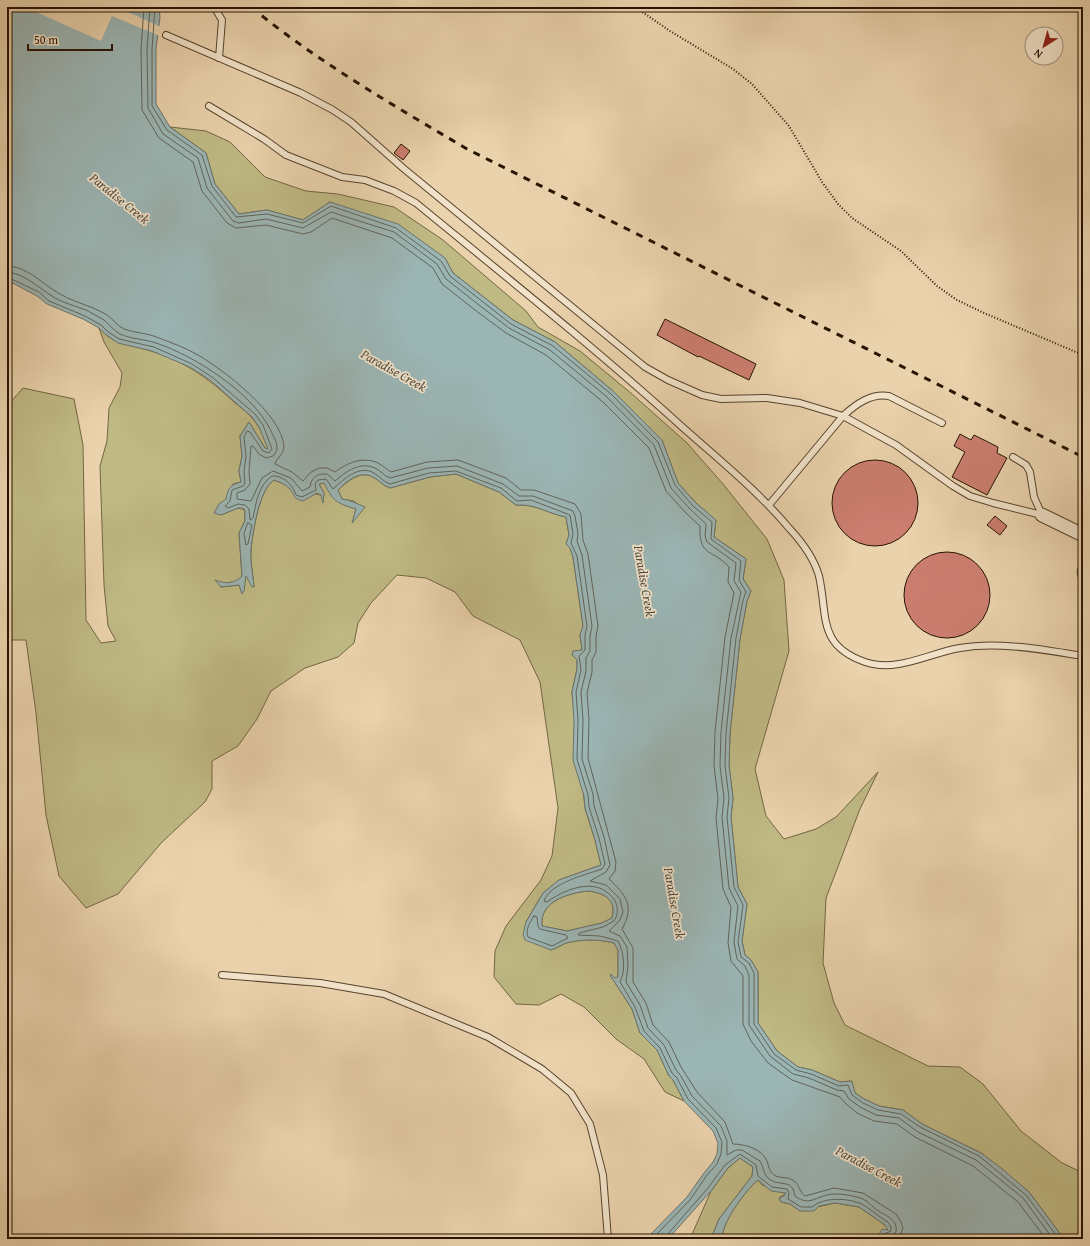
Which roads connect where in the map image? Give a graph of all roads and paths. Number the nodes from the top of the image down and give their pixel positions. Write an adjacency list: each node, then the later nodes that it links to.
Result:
1 (214, 7): 4 (lane)
2 (635, 7): 6 (path)
3 (166, 35): 4 (lane)
4 (219, 58): 7 (lane)
5 (209, 106): 10 (lane)
6 (1083, 355)
7 (843, 416): 8 (lane); 10 (lane); 11 (lane)
8 (942, 422)
9 (1013, 457): 11 (lane)
10 (768, 505): 15 (lane)
11 (1042, 515): 12 (street)
12 (1083, 535)
13 (1083, 566): 14 (lane)
14 (1083, 580)
15 (1083, 656)
16 (222, 975): 17 (lane)
17 (608, 1239)

